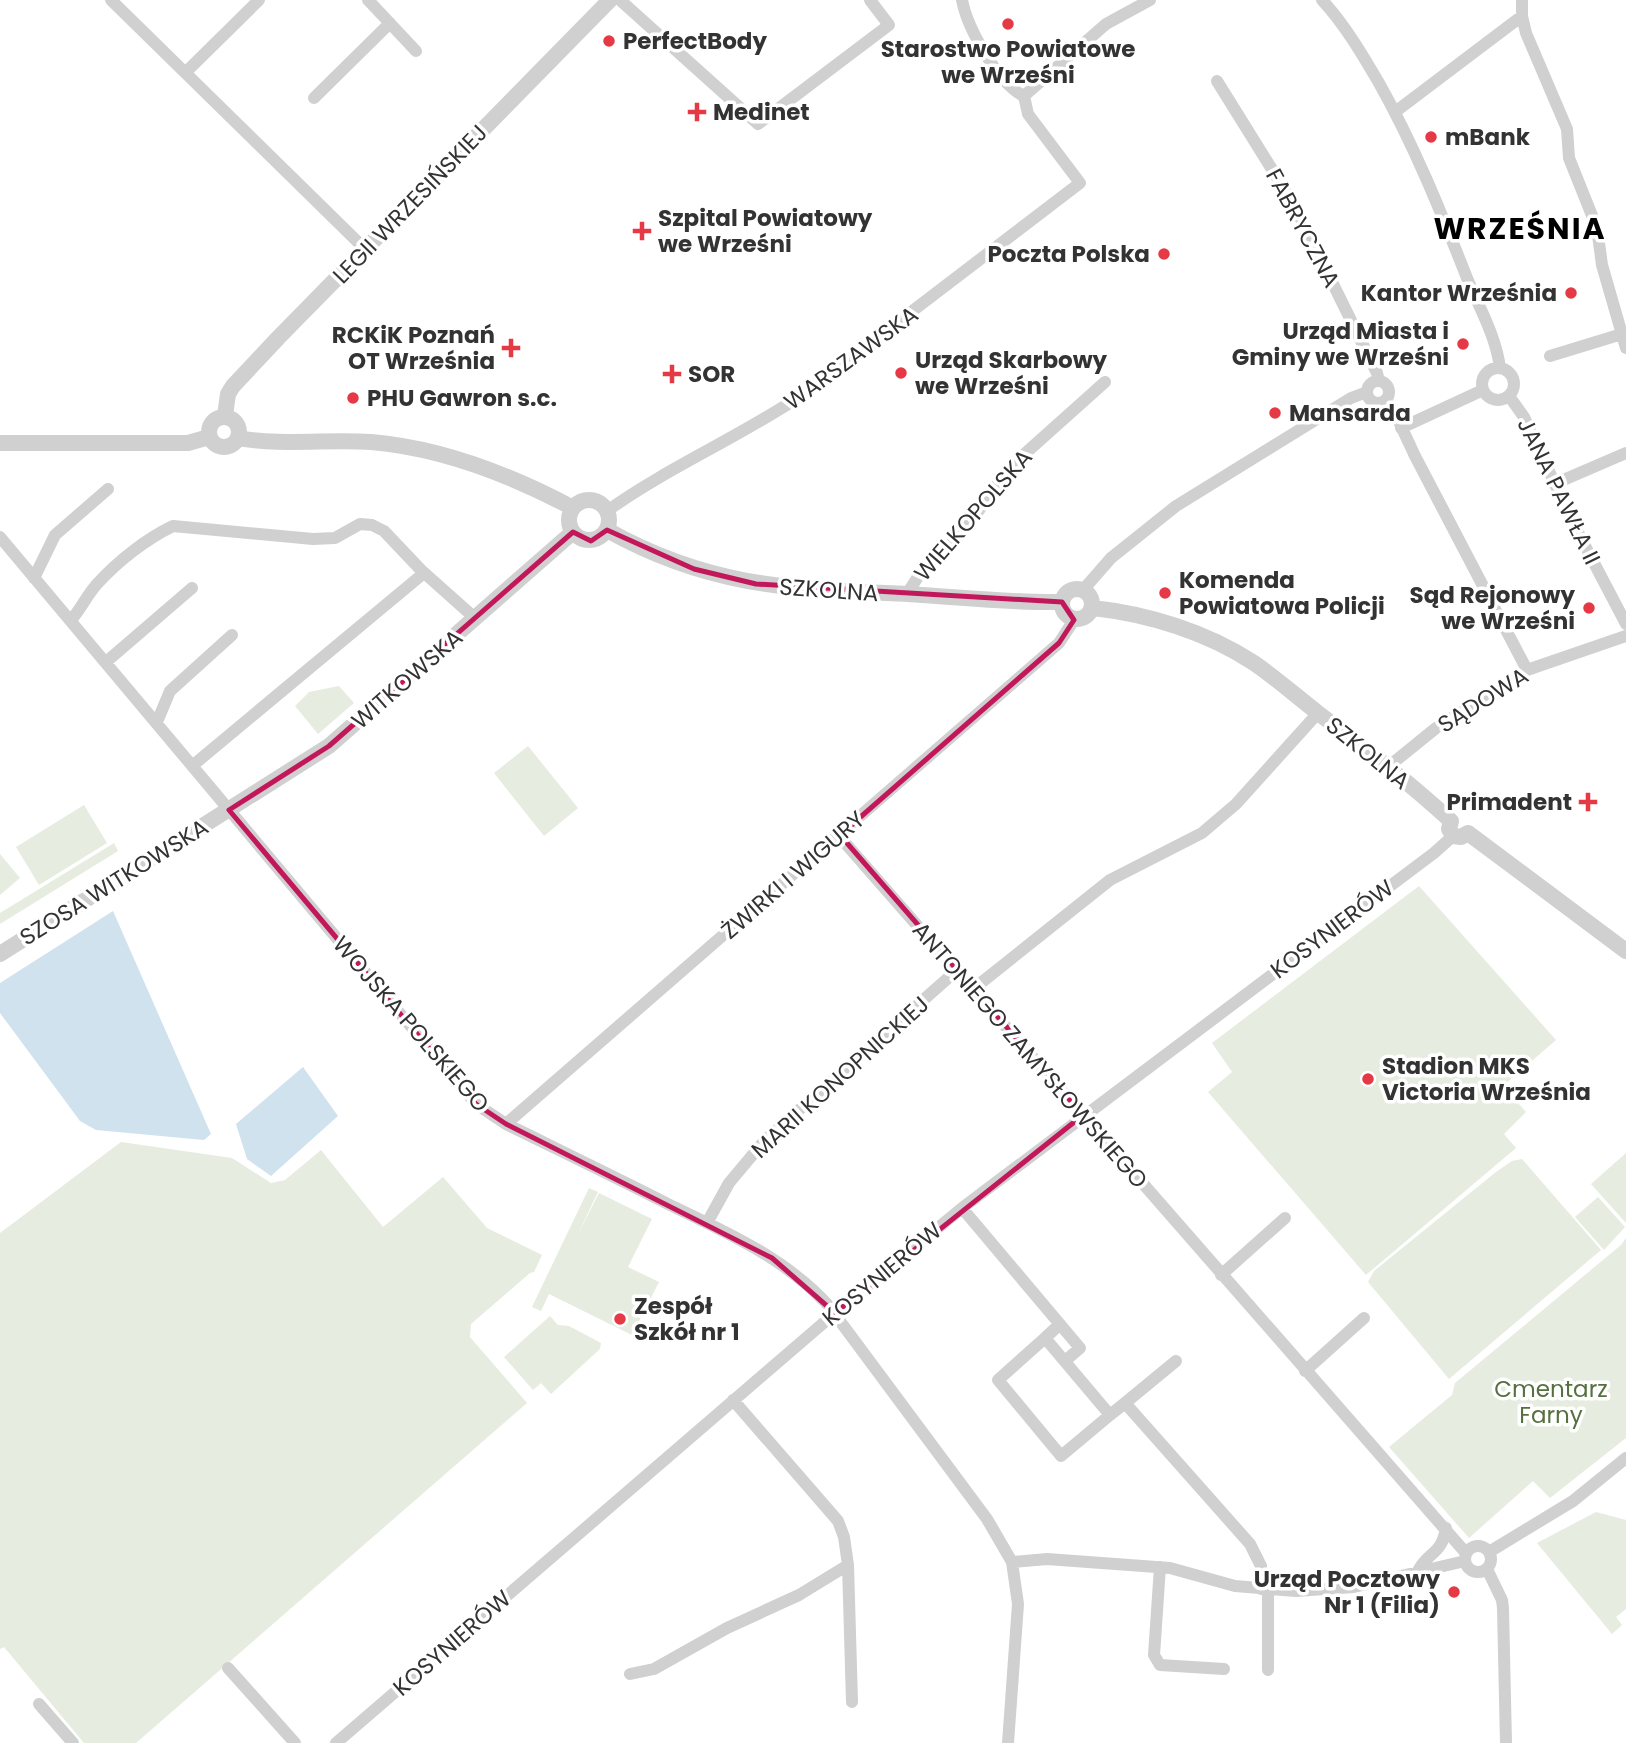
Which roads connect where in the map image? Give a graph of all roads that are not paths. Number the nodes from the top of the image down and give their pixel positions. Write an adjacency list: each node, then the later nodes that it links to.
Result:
1 (111, 0): 14 (street)
2 (259, 0): 14 (street)
3 (368, 0): 12 (street)
4 (610, 0): 19 (street, LEGII WRZESIŃSKIEJ)
5 (620, 0): 6 (street)
6 (870, 0)
7 (961, 0): 16 (street)
8 (1322, 0): 18 (street)
9 (1522, 0): 11 (street)
10 (1143, 1): 16 (street)
11 (1522, 16): 18 (street); 20 (street)
12 (390, 23): 13 (street); 17 (street)
13 (416, 51)
14 (186, 72): 19 (street)
15 (1217, 81): 24 (street, FABRYCZNA)
16 (1024, 96): 39 (street, WARSZAWSKA)
17 (314, 98)
18 (1395, 112): 23 (street)
19 (366, 250): 30 (street, LEGII WRZESIŃSKIEJ)
20 (1622, 334): 21 (street); 22 (street)
21 (1626, 348)
22 (1550, 356)
23 (1500, 368): 26 (street); 28 (street)
24 (1379, 381): 27 (street); 29 (street)
25 (1105, 382): 47 (street, WIELKOPOLSKA)
26 (1483, 390): 28 (street); 31 (street)
27 (1367, 392): 29 (street); 46 (street)
28 (1510, 396): 36 (street, JANA PAWŁA II)
29 (1386, 401): 31 (street)
30 (225, 416): 32 (street); 33 (street)
31 (1401, 428): 57 (street)
32 (209, 438): 33 (street); 34 (street)
33 (238, 438): 38 (street)
34 (0, 443)
35 (1626, 453): 36 (street)
36 (1554, 484): 53 (street, JANA PAWŁA II)
37 (108, 489): 44 (street)
38 (573, 508): 39 (street); 41 (street)
39 (607, 511): 40 (street)
40 (607, 530): 41 (street); 47 (street, SZKOLNA)
41 (573, 532): 50 (street, WITKOWSKA)
42 (0, 537): 44 (street, WOJSKA POLSKIEGO)
43 (424, 573): 50 (street); 51 (street); 60 (street)
44 (34, 578): 51 (street, WOJSKA POLSKIEGO)
45 (192, 588): 56 (street)
46 (1083, 590): 48 (street); 49 (street)
47 (907, 594): 48 (street, SZKOLNA)
48 (1062, 602): 52 (street)
49 (1093, 608): 52 (street); 58 (street, SZKOLNA)
50 (476, 619): 62 (street, WITKOWSKA)
51 (71, 620): 56 (street, WOJSKA POLSKIEGO)
52 (1074, 620): 64 (street, ŻWIRKI I WIGURY)
53 (1626, 624)
54 (232, 635): 59 (street)
55 (1626, 636): 57 (street, SĄDOWA)
56 (106, 662): 59 (street, WOJSKA POLSKIEGO)
57 (1527, 670): 61 (street, SĄDOWA)
58 (1318, 713): 61 (street, SZKOLNA); 68 (street)
59 (157, 722): 60 (street, WOJSKA POLSKIEGO)
60 (192, 766): 62 (street, WOJSKA POLSKIEGO)
61 (1388, 767): 63 (street, SZKOLNA)
62 (229, 810): 66 (street, SZOSA WITKOWSKA); 70 (street, WOJSKA POLSKIEGO)
63 (1458, 830): 65 (street, SZKOLNA); 69 (street, KOSYNIERÓW)
64 (839, 836): 67 (street, ANTONIEGO ZAMYSŁOWSKIEGO); 70 (street, ŻWIRKI I WIGURY)
65 (1626, 951)
66 (0, 954)
67 (956, 971): 68 (street, ANTONIEGO ZAMYSŁOWSKIEGO); 73 (street, MARII KONOPNICKIEJ)
68 (972, 990): 69 (street, ANTONIEGO ZAMYSŁOWSKIEGO)
69 (1083, 1115): 71 (street, KOSYNIERÓW); 74 (street, ANTONIEGO ZAMYSŁOWSKIEGO)
70 (506, 1124): 73 (street, WOJSKA POLSKIEGO)
71 (962, 1208): 75 (street, KOSYNIERÓW); 77 (street)
72 (1286, 1218): 74 (street)
73 (707, 1223): 75 (street, WOJSKA POLSKIEGO)
74 (1221, 1275): 81 (street, ANTONIEGO ZAMYSŁOWSKIEGO)
75 (835, 1313): 82 (street, KOSYNIERÓW); 89 (street, WOJSKA POLSKIEGO)
76 (1364, 1318): 81 (street)
77 (1060, 1324): 78 (street); 79 (street)
78 (1045, 1338): 79 (street); 84 (street)
79 (1065, 1361): 84 (street)
80 (1176, 1361): 83 (street)
81 (1305, 1371): 86 (street, ANTONIEGO ZAMYSŁOWSKIEGO)
82 (733, 1400): 90 (street); 103 (street, KOSYNIERÓW)
83 (1125, 1403): 84 (street); 94 (street)
84 (1110, 1415)
85 (1626, 1458): 87 (street)
86 (1446, 1528): 88 (street, ANTONIEGO ZAMYSŁOWSKIEGO); 93 (street)
87 (1489, 1552): 88 (street); 92 (street)
88 (1465, 1556): 92 (street); 93 (street)
89 (1012, 1562): 91 (street); 104 (street)
90 (848, 1565): 98 (street); 99 (street)
91 (1160, 1567): 94 (street); 96 (street)
92 (1487, 1569): 105 (street)
93 (1418, 1571): 94 (street)
94 (1265, 1589): 97 (street)
95 (228, 1668): 102 (street)
96 (1224, 1669)
97 (1268, 1670)
98 (630, 1674)
99 (852, 1702)
100 (39, 1704): 101 (street)
101 (73, 1743)
102 (295, 1743)
103 (336, 1743)
104 (1008, 1743)
105 (1506, 1743)

